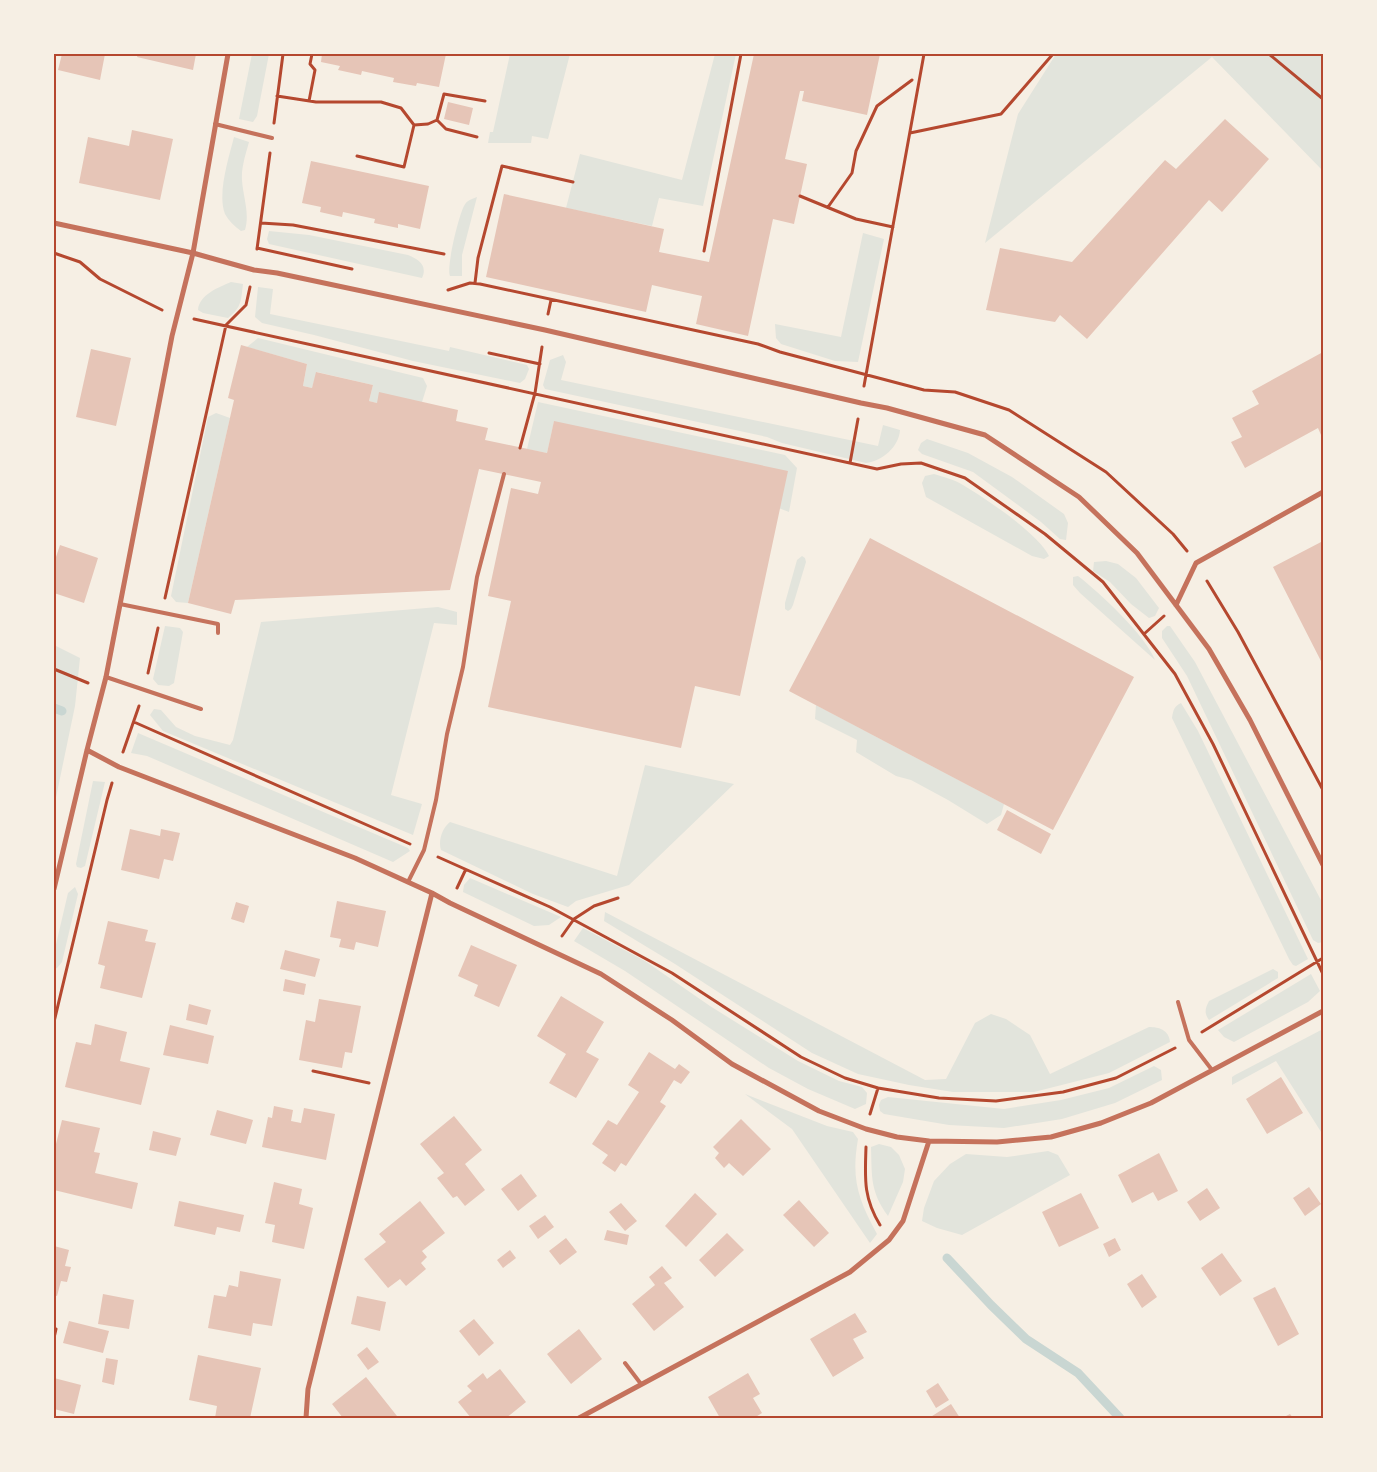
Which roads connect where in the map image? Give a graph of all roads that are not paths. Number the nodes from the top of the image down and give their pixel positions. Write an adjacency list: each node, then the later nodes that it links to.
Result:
1 (228, 54): 2 (street)
2 (215, 124): 3 (lane); 5 (street)
3 (272, 138)
4 (54, 223): 5 (street)
5 (193, 253): 8 (street); 9 (street)
6 (504, 474): 15 (lane)
7 (1323, 492): 9 (street)
8 (120, 604): 10 (lane); 11 (street)
9 (1176, 605): 14 (street)
10 (218, 633)
11 (106, 677): 12 (lane); 13 (street)
12 (201, 709)
13 (86, 750): 15 (street); 16 (street)
14 (1323, 865)
15 (408, 882): 17 (street)
16 (54, 889)
17 (432, 893): 21 (street); 24 (street)
18 (1178, 1002): 20 (lane)
19 (1323, 1011): 20 (street)
20 (1212, 1070): 21 (street)
21 (928, 1141): 23 (street)
22 (625, 1362): 23 (lane)
23 (641, 1384): 25 (street)
24 (306, 1418)
25 (579, 1418)

